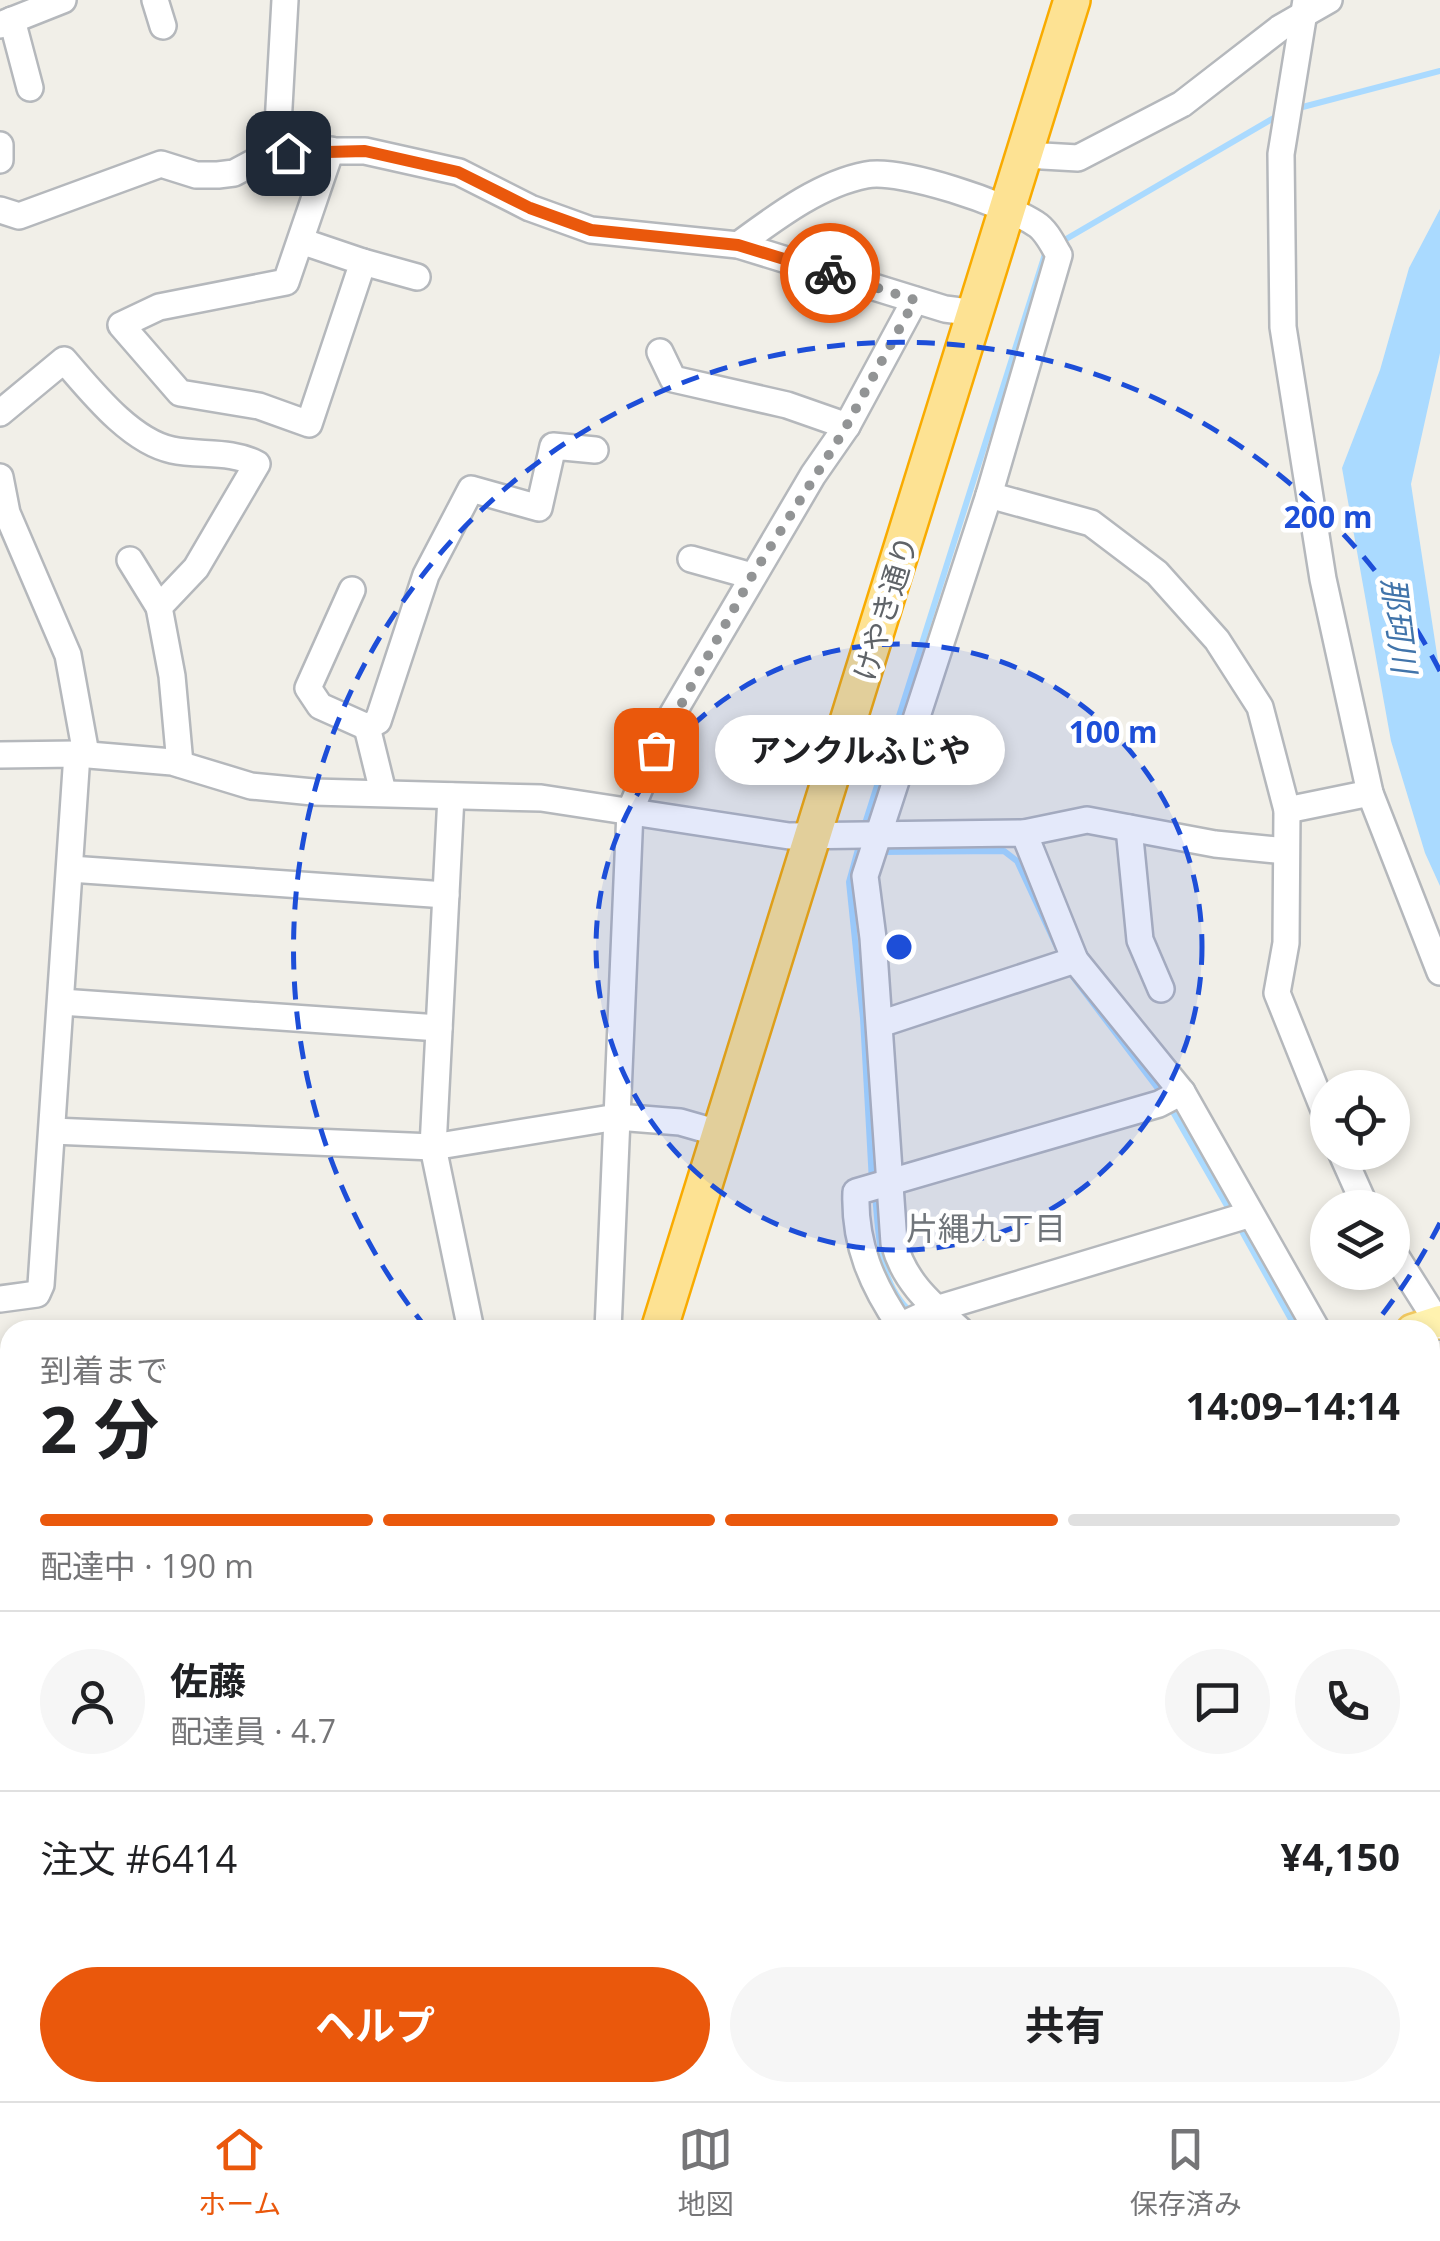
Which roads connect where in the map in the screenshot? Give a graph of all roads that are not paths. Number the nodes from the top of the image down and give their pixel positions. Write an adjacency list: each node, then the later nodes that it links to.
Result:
1 (63, 0): 7 (street)
2 (155, 0): 8 (street)
3 (285, 0): 12 (street)
4 (1072, 0): 13 (highway, けやき通り)
5 (1329, 0): 6 (street)
6 (1305, 6): 13 (street); 39 (street)
7 (6, 23): 9 (street)
8 (163, 26)
9 (30, 88)
10 (0, 145): 14 (street)
11 (331, 150): 12 (street); 17 (street); 18 (street)
12 (288, 153): 15 (street)
13 (1025, 156): 16 (highway, けやき通り)
14 (0, 160)
15 (4, 213)
16 (1023, 218): 18 (street); 22 (highway, けやき通り); 28 (street)
17 (301, 241): 19 (street); 19 (street)
18 (738, 245): 21 (street)
19 (363, 262): 20 (street)
20 (417, 276)
21 (915, 300): 22 (street); 25 (street)
22 (976, 313): 45 (highway, けやき通り)
23 (660, 352): 25 (street)
24 (0, 413): 33 (street)
25 (847, 426): 31 (street)
26 (596, 450): 34 (street)
27 (0, 476): 35 (street)
28 (989, 495): 41 (street); 46 (street)
29 (690, 559): 31 (street)
30 (130, 560): 33 (street)
31 (752, 576): 42 (street)
32 (352, 590): 34 (street)
33 (159, 607): 37 (street)
34 (367, 727): 38 (street)
35 (82, 754): 36 (street); 37 (street); 48 (street)
36 (0, 755)
37 (180, 764): 38 (street)
38 (383, 792): 40 (street)
39 (1370, 792): 41 (street); 51 (street)
40 (451, 796): 42 (street); 49 (street)
41 (1287, 810): 47 (street)
42 (630, 811): 45 (street); 58 (street)
43 (1129, 828): 44 (street); 47 (street); 52 (street)
44 (1024, 833): 46 (street); 50 (street)
45 (832, 836): 46 (street); 60 (highway, けやき通り)
46 (879, 836): 54 (street)
47 (1286, 851): 56 (street)
48 (70, 868): 49 (street); 53 (street)
49 (446, 895): 55 (street)
50 (1074, 960): 54 (street); 57 (street)
51 (1440, 972)
52 (1161, 989)
53 (61, 1002): 55 (street); 59 (street)
54 (880, 1024): 62 (street)
55 (439, 1028): 61 (street)
56 (1310, 1076)
57 (1182, 1092): 62 (street); 63 (street)
58 (617, 1117): 60 (street); 61 (street); 68 (street)
59 (52, 1131): 61 (street); 65 (street)
60 (722, 1134): 69 (highway, けやき通り)
61 (433, 1147): 67 (street)
62 (890, 1184): 66 (street); 70 (street)
63 (1248, 1216): 66 (street); 73 (street)
64 (1410, 1284): 74 (street)
65 (0, 1299)
66 (936, 1309): 71 (street); 72 (street)
67 (469, 1320)
68 (608, 1320)
69 (663, 1320)
70 (892, 1320)
71 (913, 1320)
72 (949, 1320)
73 (1311, 1320)
74 (1429, 1320)

